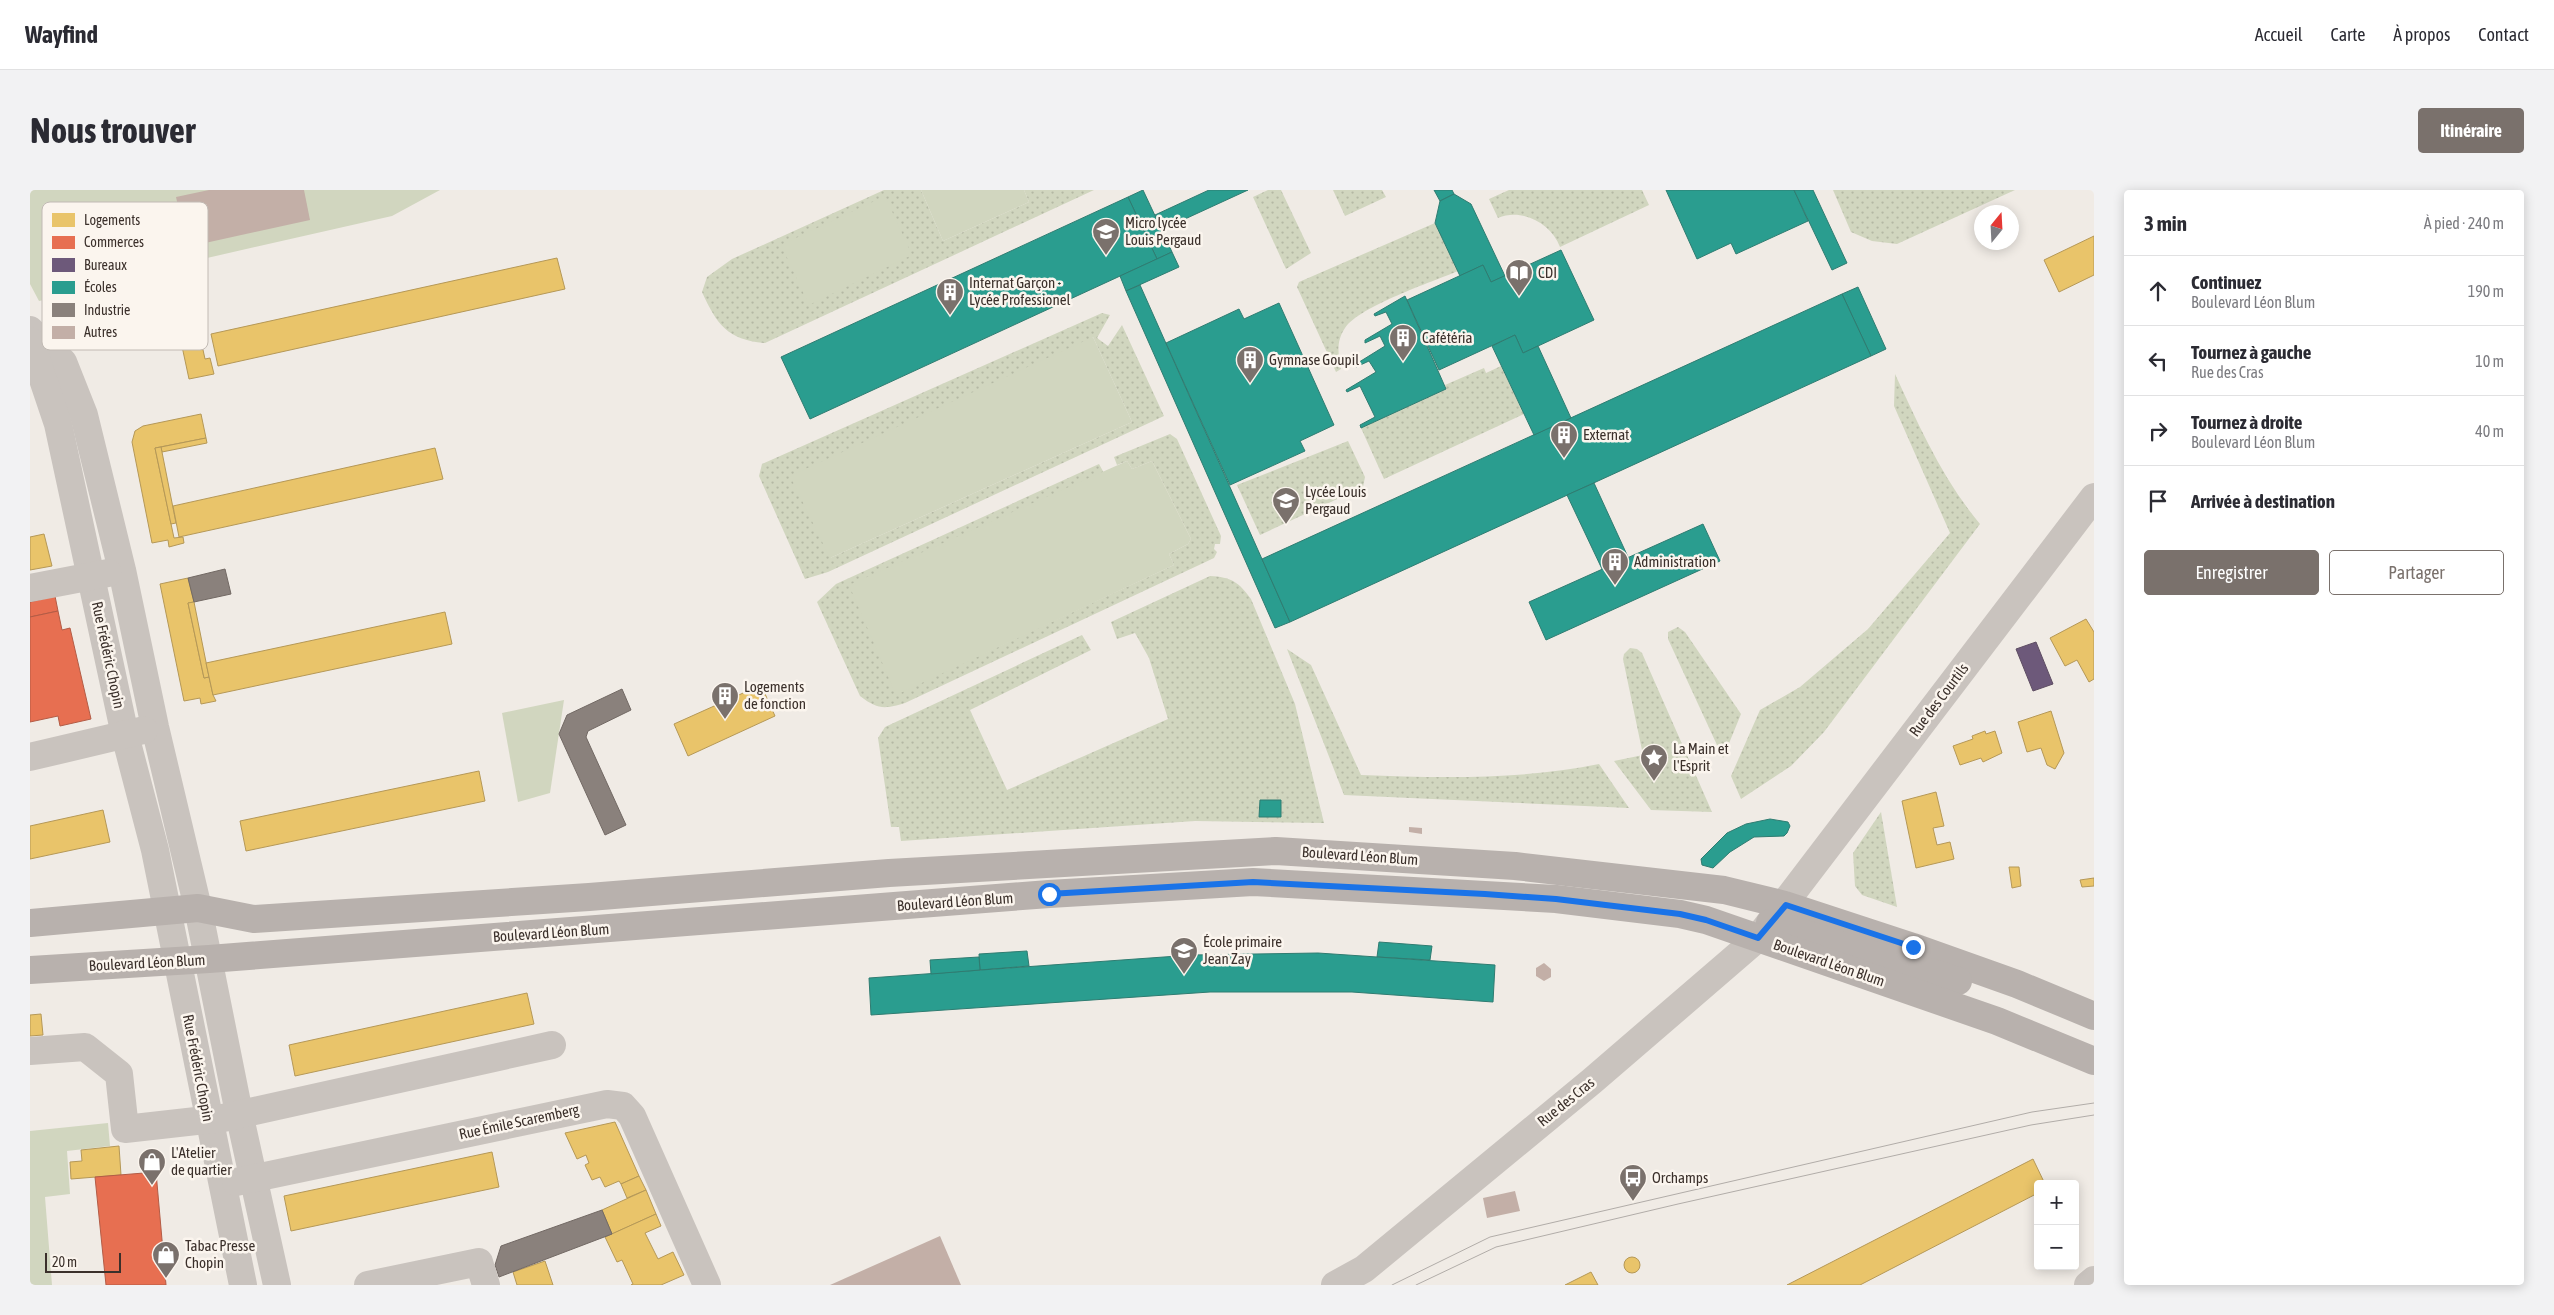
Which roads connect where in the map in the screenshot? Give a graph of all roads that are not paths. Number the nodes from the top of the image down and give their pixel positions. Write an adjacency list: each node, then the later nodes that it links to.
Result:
1 (30, 330): 3 (street, Rue Frédéric Chopin)
2 (30, 341): 6 (street, Rue Frédéric Chopin)
3 (42, 342)
4 (51, 350): 5 (street, Rue Frédéric Chopin)
5 (84, 415): 6 (street); 8 (street, Rue Frédéric Chopin)
6 (58, 424): 9 (street, Rue Frédéric Chopin)
7 (2094, 497): 18 (street, Rue des Courtils)
8 (122, 570): 9 (street); 11 (street, Rue Frédéric Chopin)
9 (91, 575): 10 (street); 12 (street, Rue Frédéric Chopin)
10 (30, 588)
11 (155, 727): 12 (street); 14 (street, Rue Frédéric Chopin)
12 (126, 736): 13 (street); 15 (street, Rue Frédéric Chopin)
13 (30, 757)
14 (183, 846): 15 (street); 16 (street, Rue Frédéric Chopin)
15 (155, 850): 17 (street, Rue Frédéric Chopin)
16 (198, 908): 17 (main road, Boulevard Léon Blum); 18 (main road, Boulevard Léon Blum); 20 (street, Rue Frédéric Chopin)
17 (168, 911): 19 (main road, Boulevard Léon Blum); 21 (street, Rue Frédéric Chopin)
18 (1771, 922): 20 (main road, Boulevard Léon Blum); 23 (main road, Boulevard Léon Blum); 26 (main road, Boulevard Léon Blum); 37 (street, Rue des Cras)
19 (30, 923)
20 (209, 959): 21 (main road, Boulevard Léon Blum); 27 (street, Rue Frédéric Chopin)
21 (178, 961): 22 (main road, Boulevard Léon Blum); 28 (street, Rue Frédéric Chopin)
22 (30, 970)
23 (2094, 1016)
24 (552, 1044): 27 (street)
25 (30, 1051): 28 (street)
26 (2094, 1061)
27 (239, 1113): 28 (street); 29 (street, Rue Frédéric Chopin)
28 (208, 1120): 30 (street, Rue Frédéric Chopin)
29 (254, 1178): 30 (street, Rue Émile Scaremberg); 33 (street, Rue Frédéric Chopin); 36 (street, Rue Émile Scaremberg)
30 (222, 1185): 32 (street, Rue Frédéric Chopin)
31 (2094, 1280): 38 (street)
32 (243, 1285)
33 (277, 1285)
34 (368, 1285): 35 (street)
35 (486, 1285)
36 (708, 1285)
37 (1335, 1285)
38 (2088, 1285)

